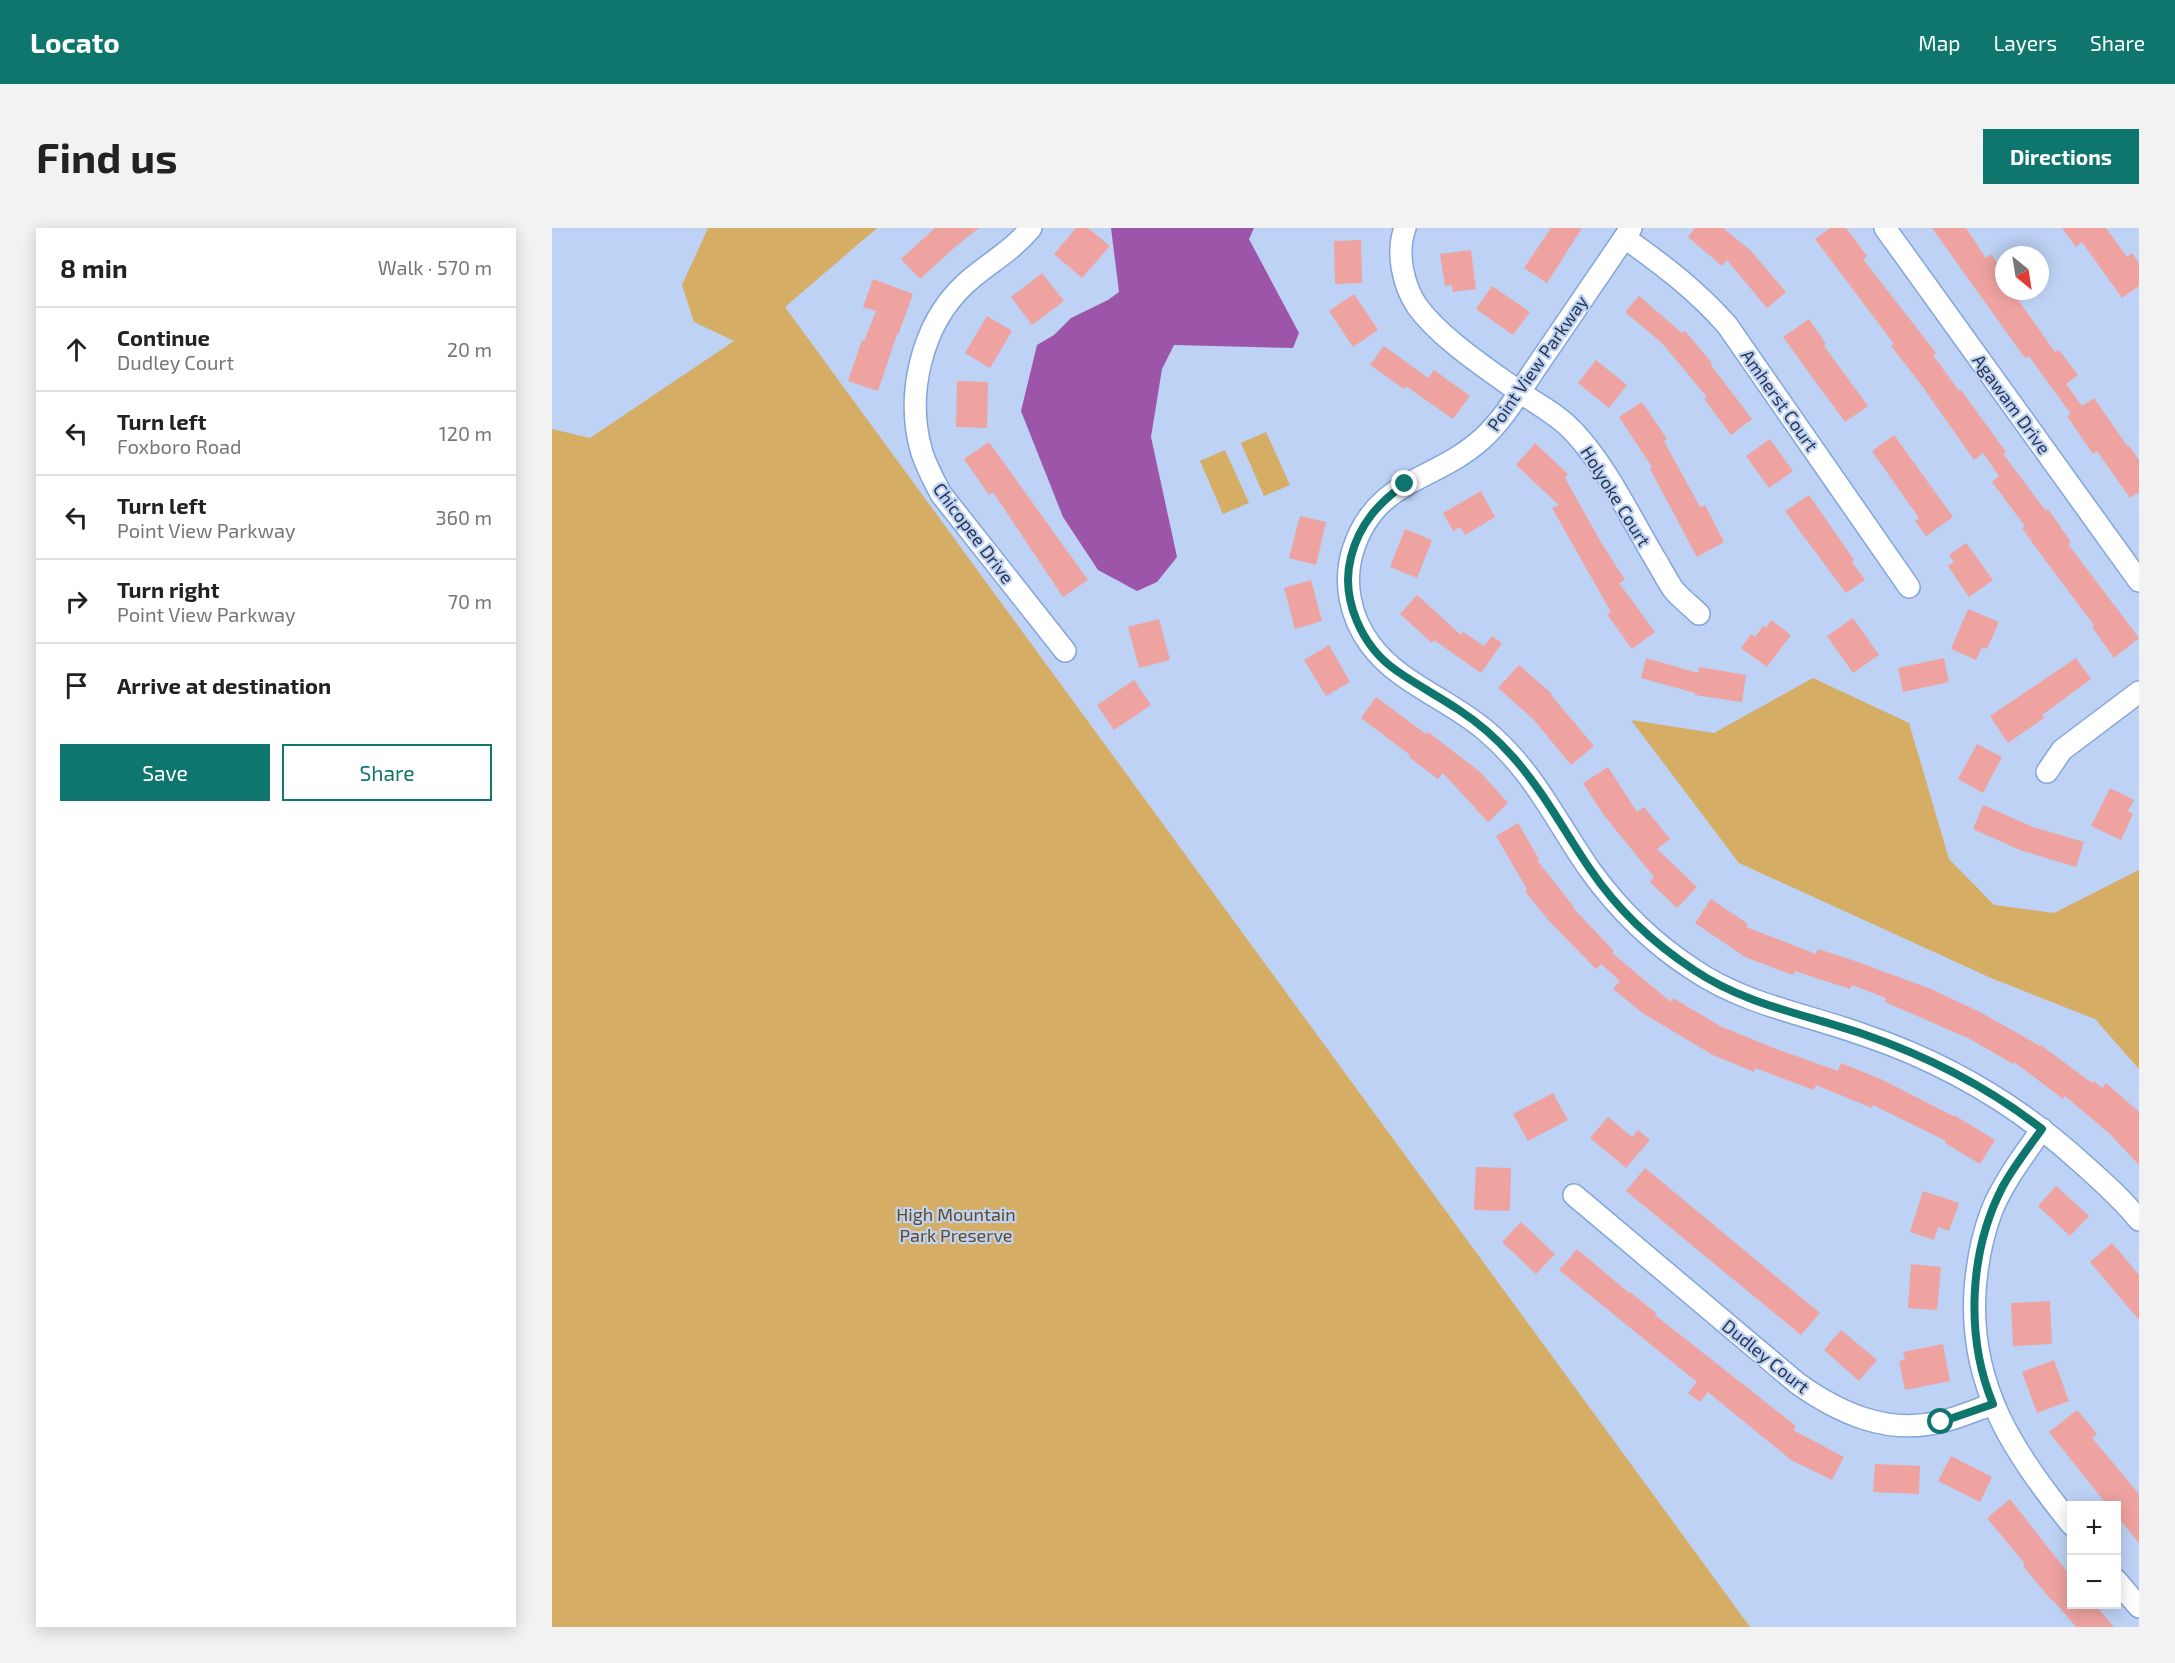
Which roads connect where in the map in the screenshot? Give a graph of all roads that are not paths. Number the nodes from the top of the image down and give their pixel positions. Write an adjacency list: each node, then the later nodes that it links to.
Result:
1 (1031, 228): 9 (street, Chicopee Drive)
2 (1405, 228): 5 (street, Holyoke Court)
3 (1885, 228): 6 (street, Agawam Drive)
4 (1628, 233): 5 (street, Point View Parkway); 7 (street, Amherst Court)
5 (1519, 392): 8 (street, Holyoke Court); 12 (street, Point View Parkway)
6 (2139, 580)
7 (1910, 587)
8 (1699, 614)
9 (1065, 651)
10 (2139, 692): 11 (street)
11 (2047, 772)
12 (2042, 1129): 14 (street, Point View Parkway); 15 (street)
13 (1574, 1195): 15 (street, Dudley Court)
14 (2139, 1220)
15 (1993, 1404): 16 (street)
16 (2067, 1519)
17 (2121, 1586): 18 (street)
18 (2139, 1607)

